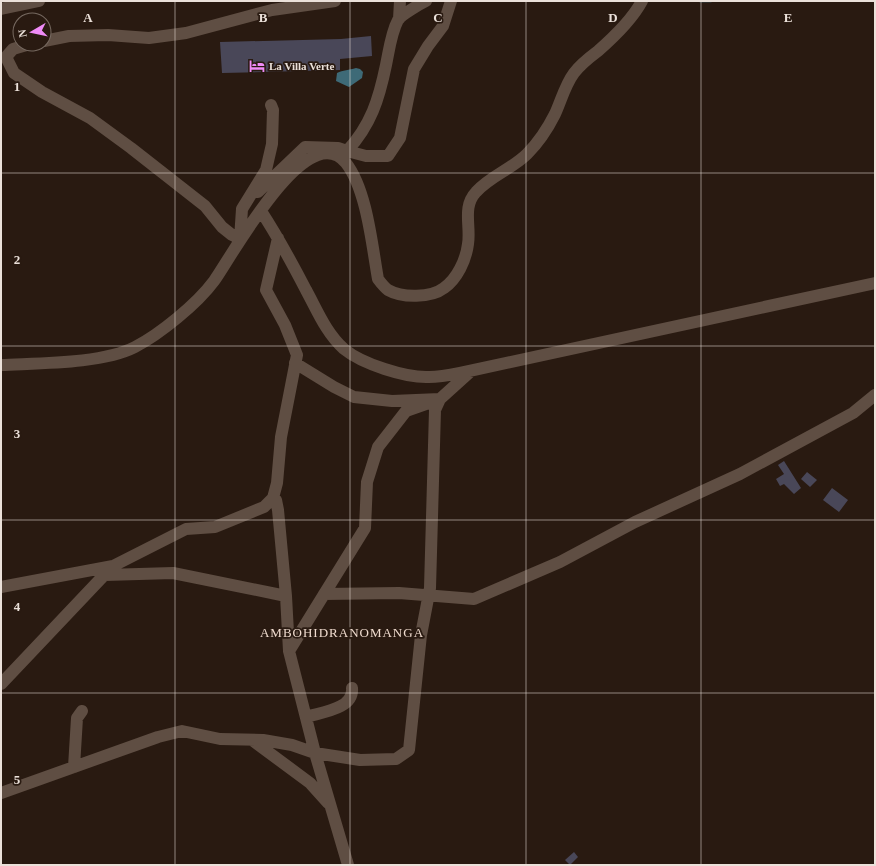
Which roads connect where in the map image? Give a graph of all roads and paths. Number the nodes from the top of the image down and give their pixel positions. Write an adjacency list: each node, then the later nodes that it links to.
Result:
1 (39, 1): 7 (street)
2 (336, 1): 9 (street)
3 (400, 1): 8 (street)
4 (426, 1): 8 (street)
5 (451, 1): 13 (street)
6 (642, 1): 15 (street)
7 (1, 9)
8 (399, 19): 13 (street)
9 (52, 39)
10 (12, 50): 11 (street)
11 (3, 56): 17 (street)
12 (271, 105): 14 (street)
13 (347, 151): 14 (street)
14 (242, 209): 17 (street)
15 (261, 211): 16 (street); 17 (street)
16 (278, 238): 19 (street); 21 (street)
17 (240, 239): 20 (street)
18 (872, 284): 21 (street)
19 (295, 363): 23 (street); 24 (street)
20 (1, 365)
21 (472, 370): 23 (street)
22 (875, 395): 29 (street)
23 (440, 399): 27 (street); 29 (street)
24 (273, 498): 25 (street); 28 (street)
25 (109, 571): 26 (street); 28 (street); 31 (street)
26 (1, 588)
27 (324, 594): 29 (street); 30 (street)
28 (286, 596): 30 (street)
29 (429, 596): 36 (street)
30 (289, 651): 34 (street)
31 (1, 684)
32 (352, 688): 34 (street)
33 (82, 710): 37 (street)
34 (306, 717): 36 (street)
35 (252, 740): 36 (street); 37 (street); 39 (street)
36 (314, 753): 39 (street)
37 (74, 767): 38 (street)
38 (1, 794)
39 (331, 805): 40 (street)
40 (348, 865)

